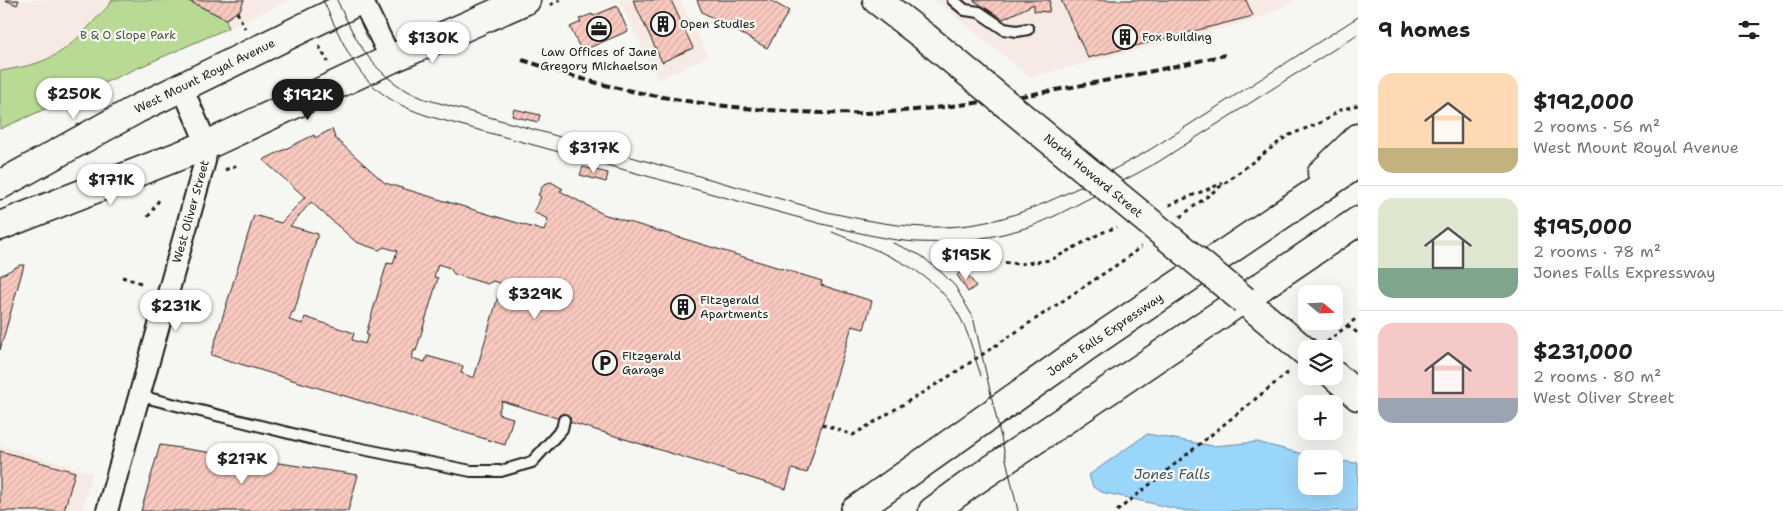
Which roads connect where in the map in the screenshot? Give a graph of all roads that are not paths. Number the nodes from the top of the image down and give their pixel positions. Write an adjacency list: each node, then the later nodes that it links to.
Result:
1 (361, 0): 6 (street); 7 (main road, West Mount Royal Avenue)
2 (526, 0): 6 (main road)
3 (878, 0): 17 (main road, North Howard Street, bridge)
4 (953, 0): 5 (lane)
5 (1028, 28)
6 (391, 59): 9 (main road)
7 (182, 87): 9 (street, West Oliver Street); 11 (main road, West Mount Royal Avenue)
8 (1358, 138): 14 (main road)
9 (207, 145): 16 (main road); 19 (street, West Oliver Street)
10 (1358, 163): 14 (main road, Jones Falls Expressway)
11 (30, 168): 12 (main road); 13 (main road, West Mount Royal Avenue)
12 (0, 174)
13 (0, 184)
14 (1284, 213): 22 (main road, Jones Falls Expressway)
15 (1358, 221): 24 (main road)
16 (0, 226)
17 (1298, 347)
18 (1343, 383): 20 (main road)
19 (140, 396): 21 (lane); 23 (street, West Oliver Street)
20 (1358, 396)
21 (564, 420)
22 (858, 509)
23 (107, 511)
24 (933, 511)

